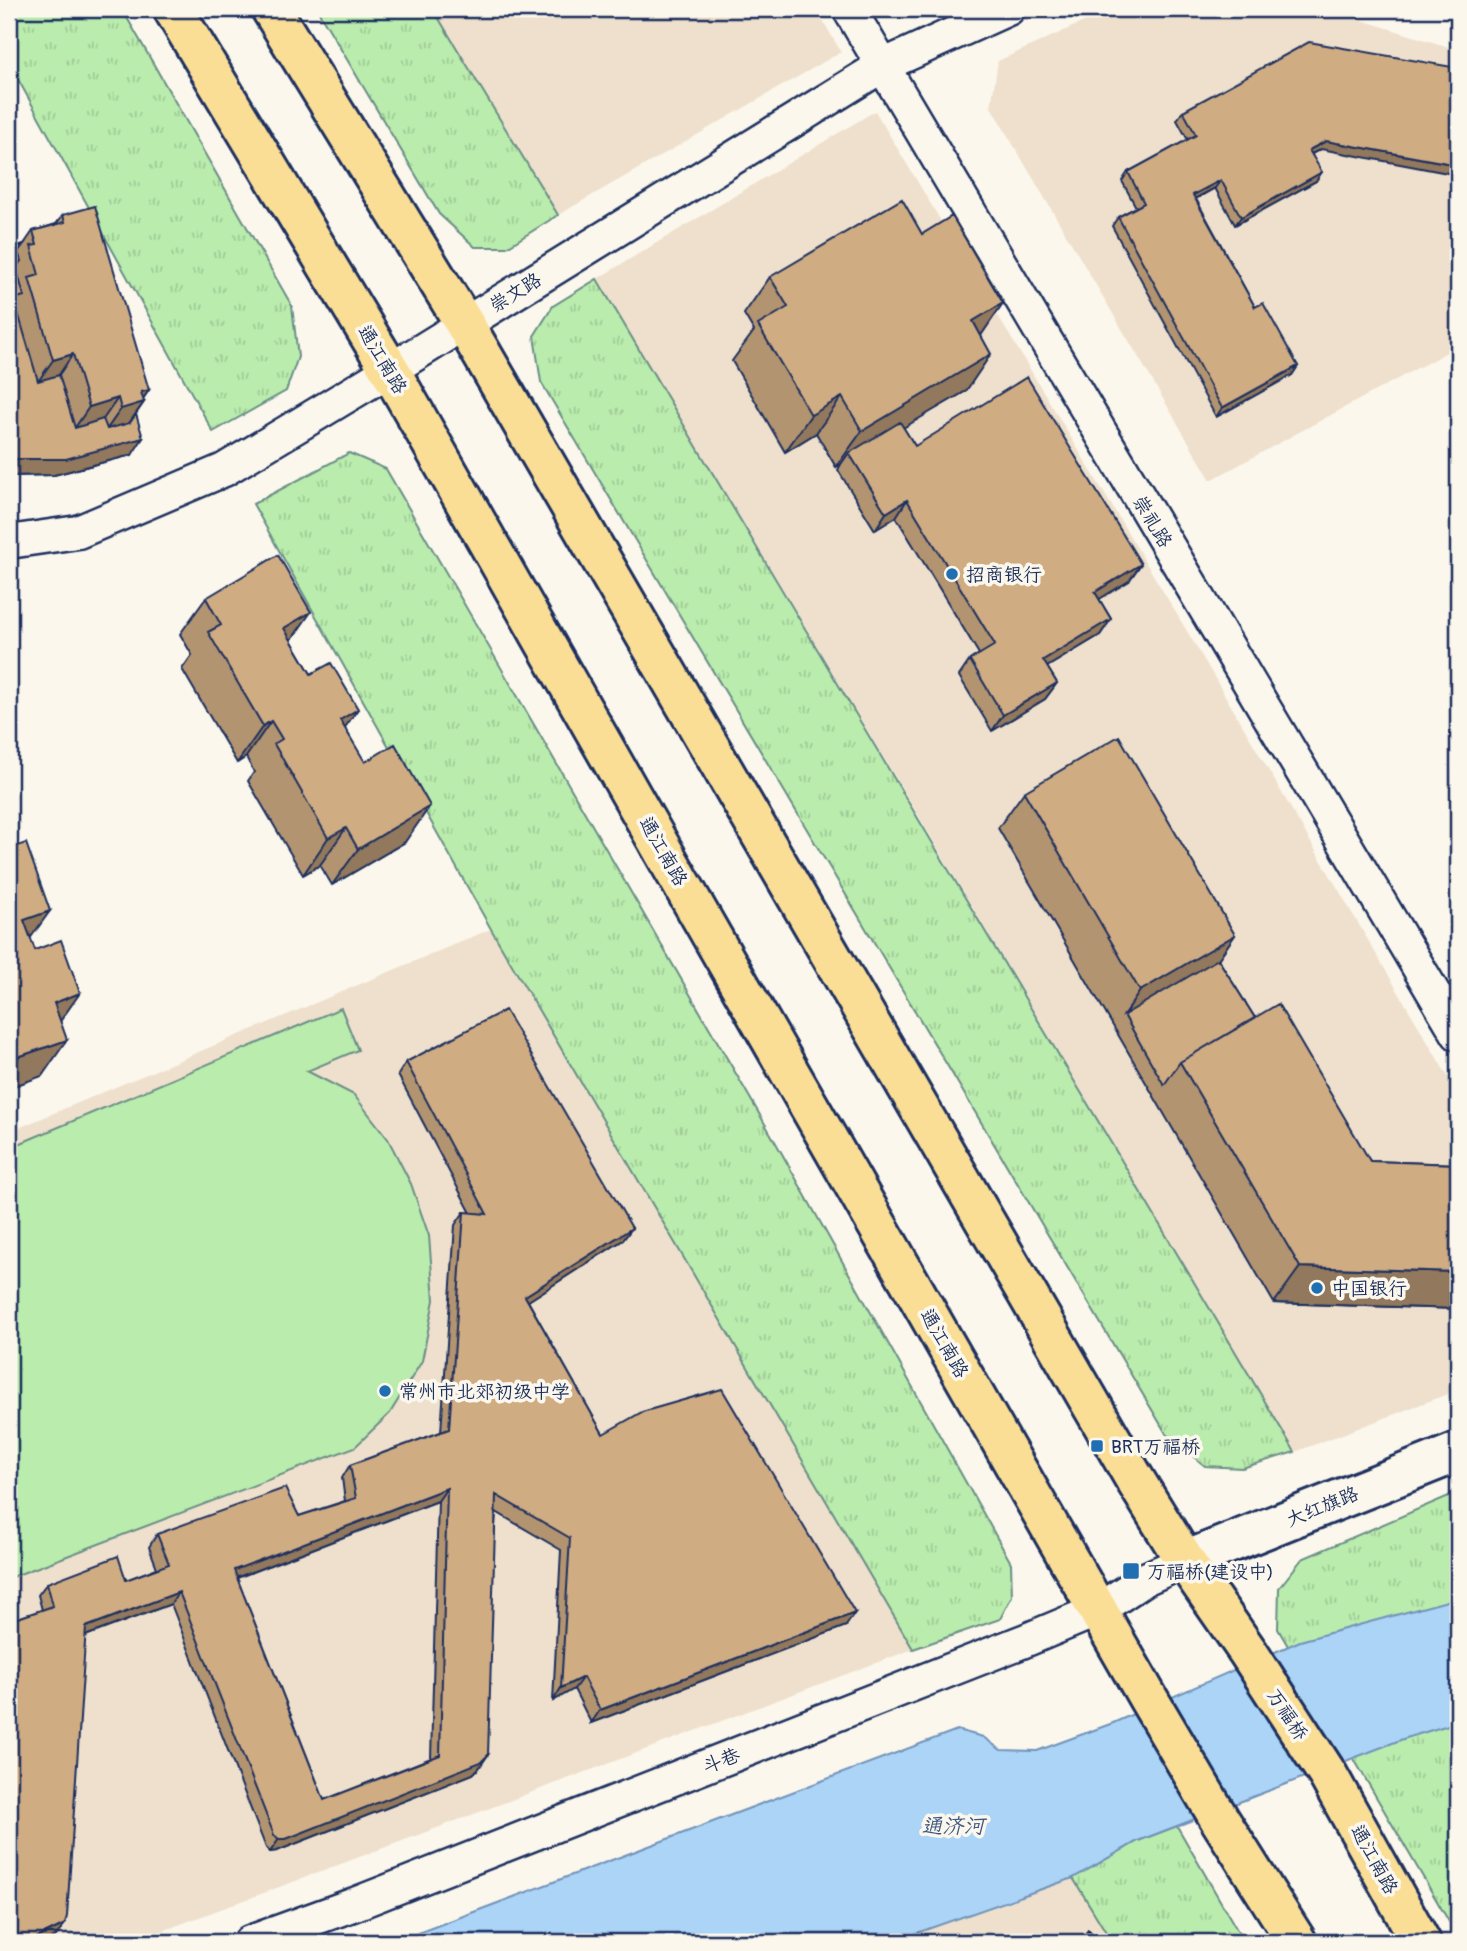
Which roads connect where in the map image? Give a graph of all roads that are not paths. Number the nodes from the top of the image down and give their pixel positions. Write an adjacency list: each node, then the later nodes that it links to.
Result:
1 (173, 9): 7 (main road, 通江南路)
2 (271, 9): 6 (main road)
3 (849, 9): 5 (street, 崇礼路)
4 (1007, 9): 5 (street, 崇文路)
5 (882, 66): 6 (street, 崇文路); 9 (street, 崇礼路)
6 (464, 323): 7 (street, 崇文路); 11 (main road)
7 (390, 370): 8 (street, 崇文路); 12 (main road, 通江南路)
8 (9, 541)
9 (1458, 1034)
10 (1458, 1452): 11 (street, 大红旗路)
11 (1185, 1561): 12 (street, 斗巷); 13 (main road, 万福桥)
12 (1098, 1610): 14 (street, 斗巷); 15 (main road, 通江南路)
13 (1328, 1776): 16 (main road, 通江南路)
14 (250, 1942)
15 (1297, 1942)
16 (1421, 1942)

